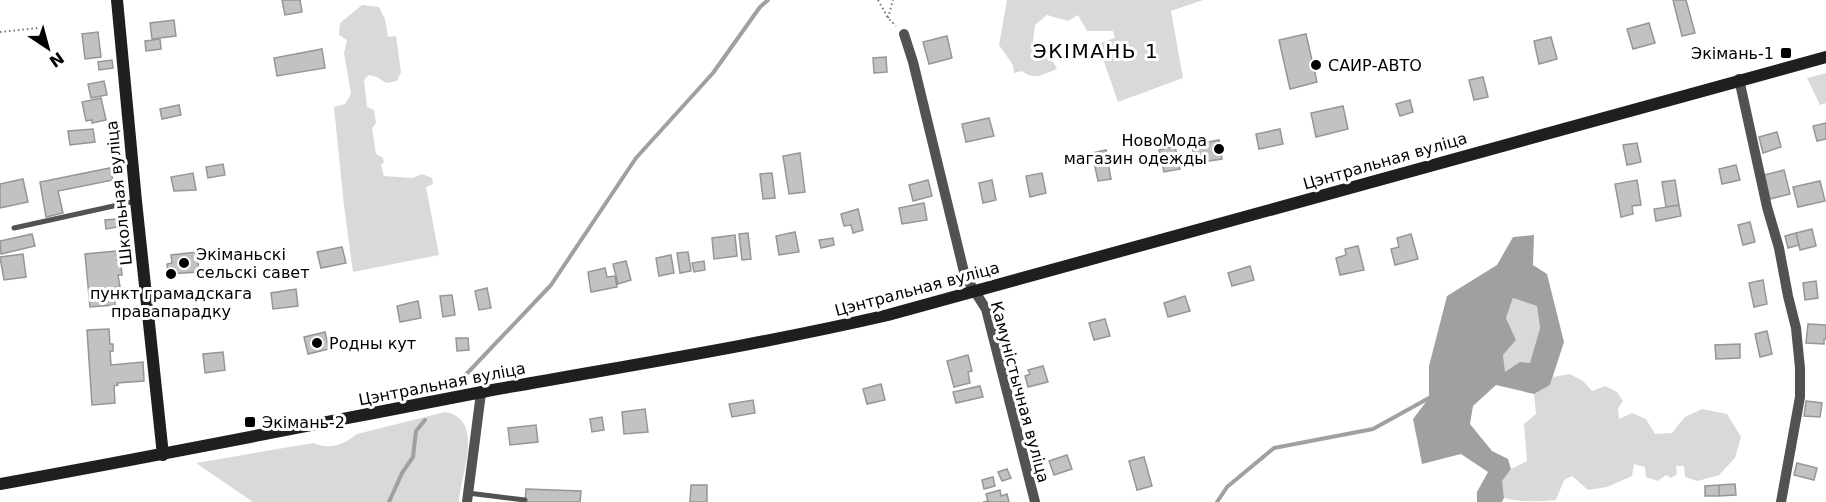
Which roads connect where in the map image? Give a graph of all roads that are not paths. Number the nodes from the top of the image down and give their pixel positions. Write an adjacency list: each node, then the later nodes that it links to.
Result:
1 (117, 0): 5 (main road, Школьная вуліца)
2 (904, 34): 7 (street, Камуністычная вуліца)
3 (1826, 57): 4 (main road, Цэнтральная вуліца)
4 (1739, 80): 7 (main road, Цэнтральная вуліца); 14 (street)
5 (136, 201): 6 (lane); 9 (main road, Школьная вуліца)
6 (14, 228)
7 (975, 291): 8 (main road, Цэнтральная вуліца); 13 (street, Камуністычная вуліца)
8 (481, 393): 9 (main road, Цэнтральная вуліца); 11 (street)
9 (163, 455): 10 (main road, Цэнтральная вуліца)
10 (0, 484)
11 (468, 497): 12 (lane)
12 (525, 500)
13 (1035, 502)
14 (1781, 502)

